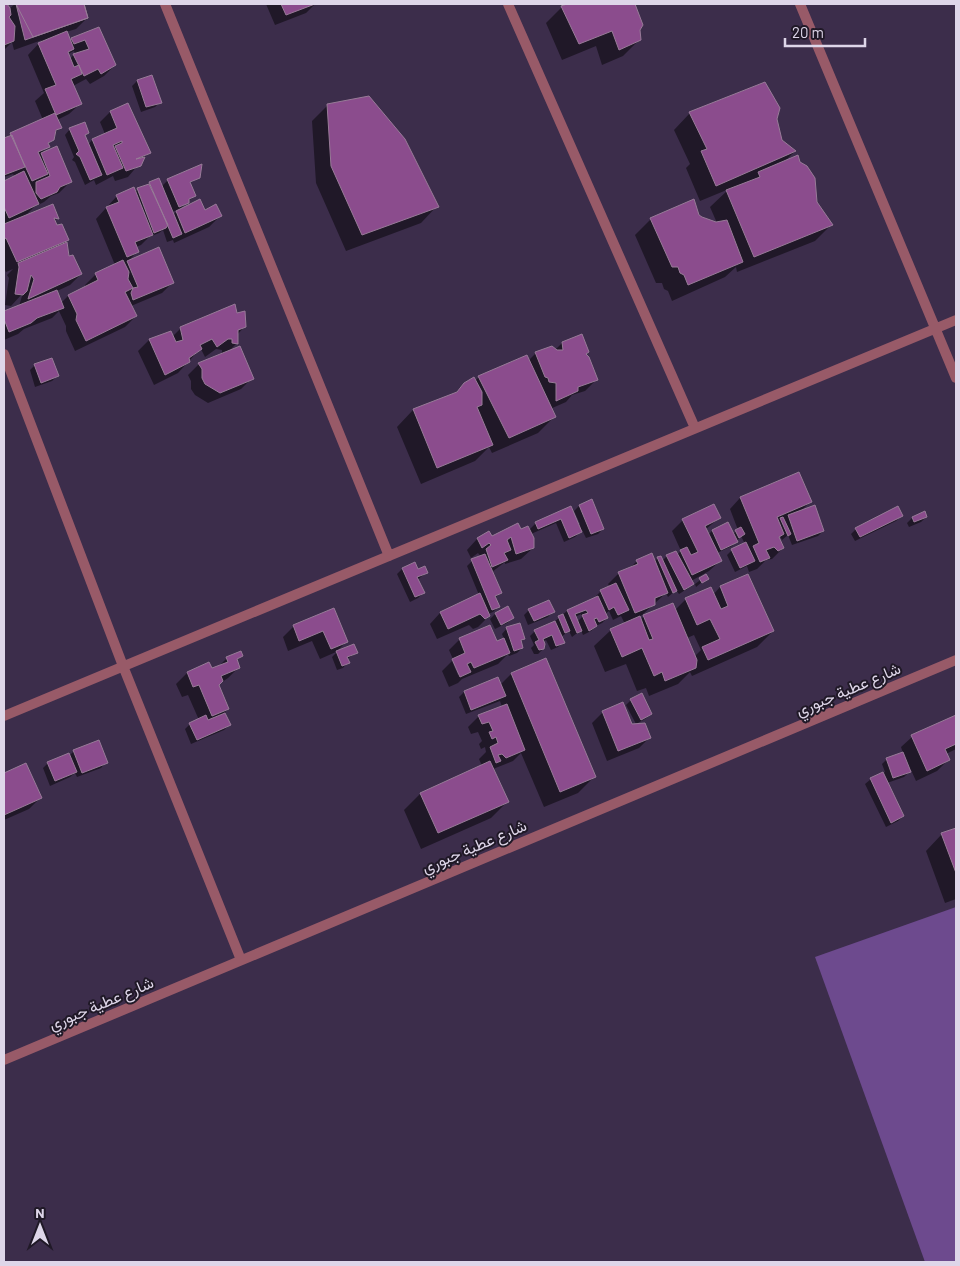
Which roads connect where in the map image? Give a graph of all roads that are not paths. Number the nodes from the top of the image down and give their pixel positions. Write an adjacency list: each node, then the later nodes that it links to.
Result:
1 (165, 4): 9 (street)
2 (508, 4): 8 (street)
3 (800, 4): 5 (street)
4 (956, 320): 5 (street)
5 (935, 328): 7 (street); 8 (street)
6 (4, 354): 11 (street)
7 (956, 378)
8 (695, 428): 9 (street)
9 (389, 556): 11 (street)
10 (956, 660): 13 (street, شارع عطية جبوري)
11 (124, 666): 12 (street); 13 (street)
12 (4, 716)
13 (241, 960): 14 (street, شارع عطية جبوري)
14 (4, 1060)

